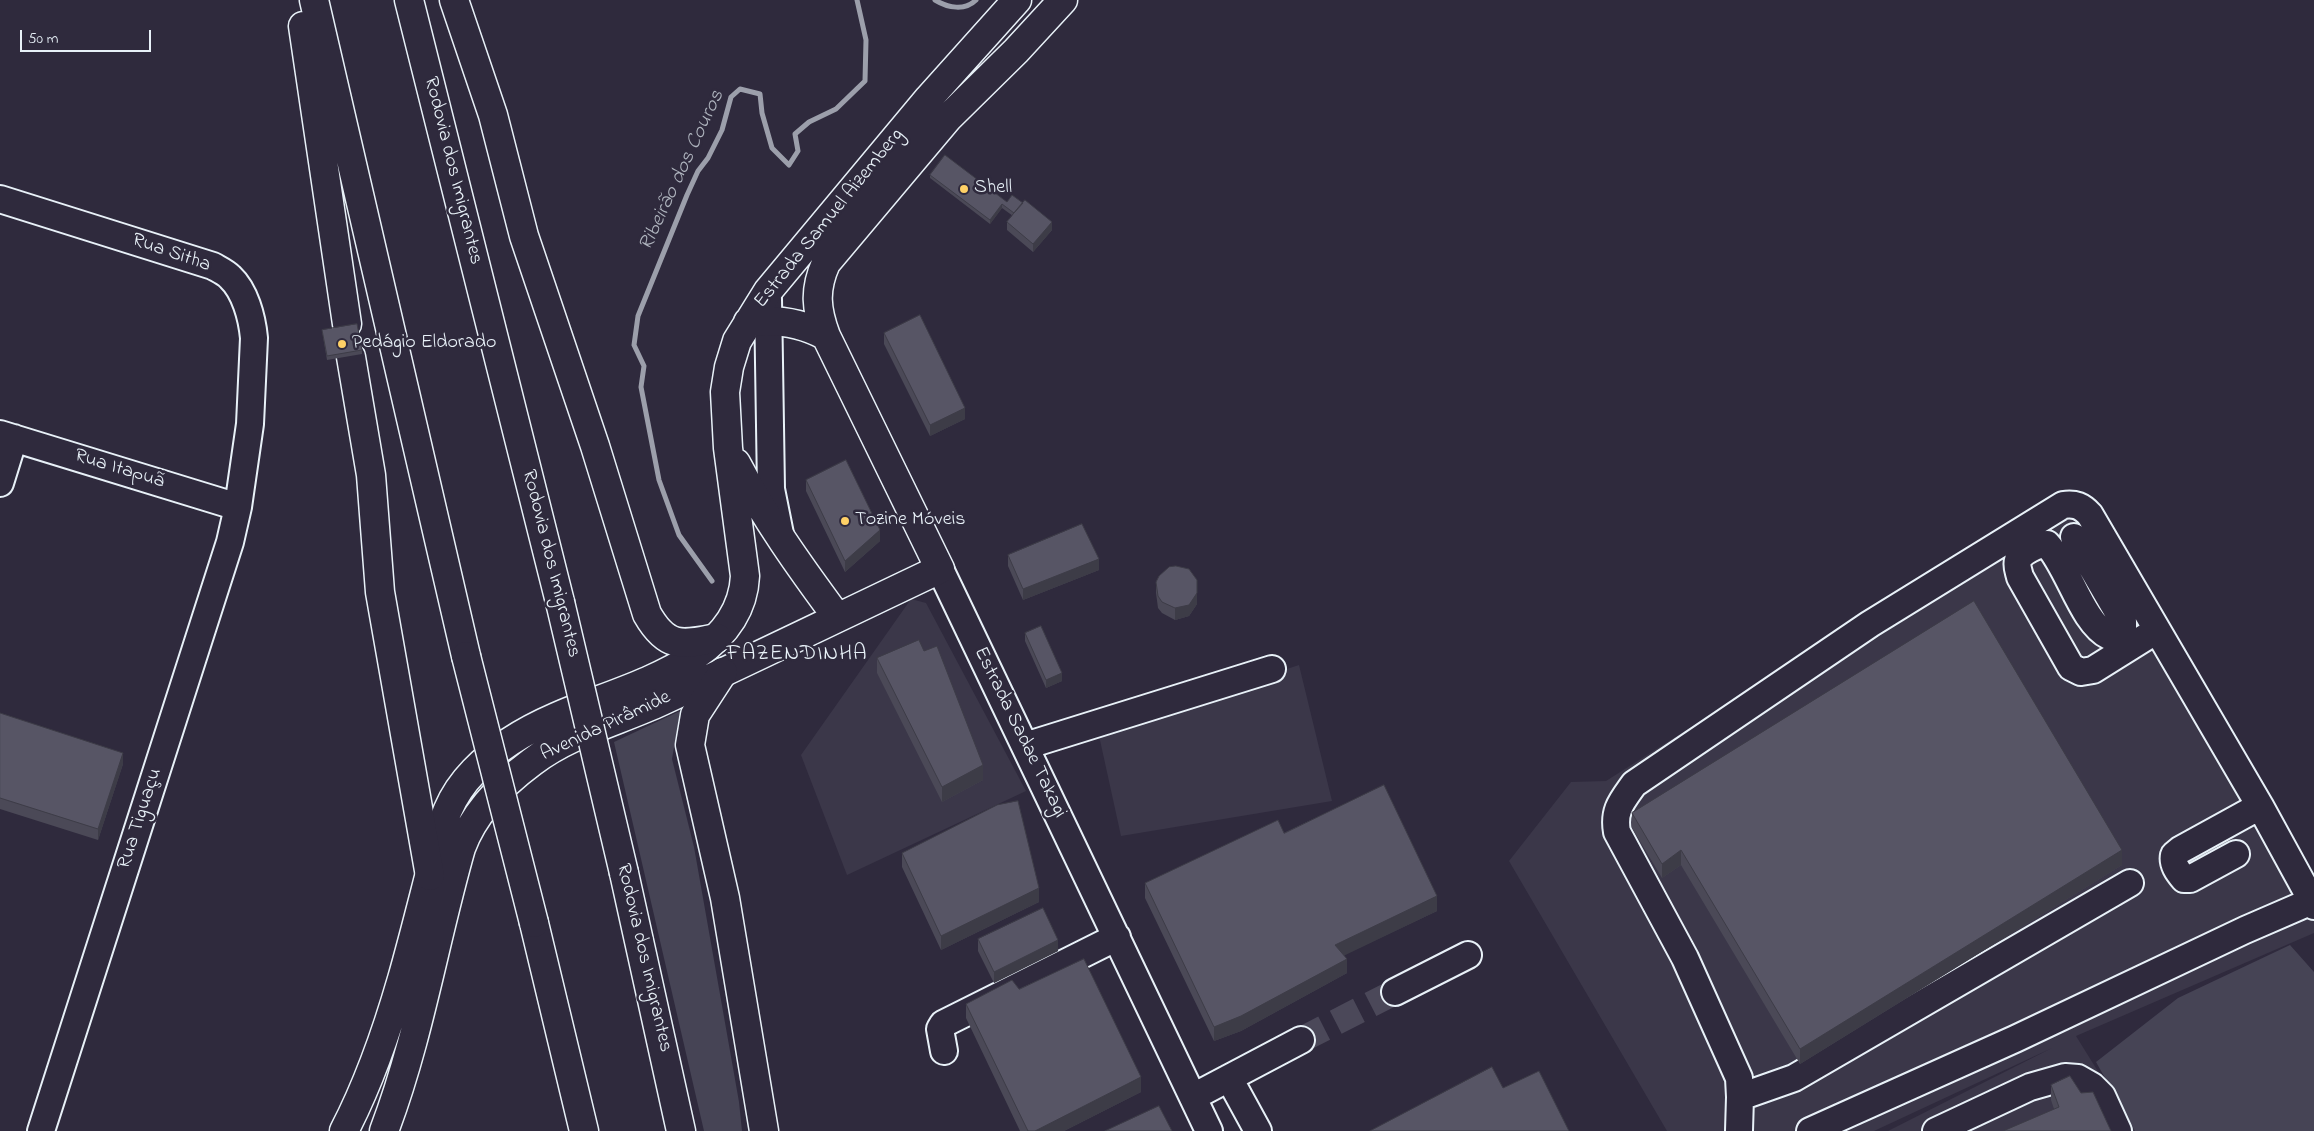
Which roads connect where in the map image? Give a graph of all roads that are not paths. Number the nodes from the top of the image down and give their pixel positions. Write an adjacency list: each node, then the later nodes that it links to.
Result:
1 (300, 0): 9 (main road)
2 (314, 0): 42 (main road, bridge)
3 (409, 0): 43 (main road, Rodovia dos Imigrantes, bridge)
4 (454, 0): 22 (main road)
5 (1018, 0): 8 (main road, Estrada Samuel Aizemberg)
6 (1063, 0): 10 (main road, Estrada Samuel Aizemberg)
7 (0, 199): 15 (street, Rua Sitha)
8 (758, 321): 10 (main road); 13 (main road, Estrada Samuel Aizemberg); 17 (street)
9 (347, 324)
10 (826, 336): 19 (main road, Estrada Sadae Takagi)
11 (351, 357): 28 (main road)
12 (7, 436): 14 (street); 15 (street, Rua Itapuã)
13 (728, 448): 17 (main road); 18 (main road, Estrada Samuel Aizemberg)
14 (0, 483)
15 (238, 507): 39 (street, Rua Tiguaçu)
16 (2074, 537): 21 (street)
17 (781, 541): 20 (main road)
18 (743, 563): 22 (main road, Avenida Pirâmide)
19 (940, 569): 20 (main road, Avenida Pirâmide); 25 (street, Estrada Sadae Takagi)
20 (837, 617): 24 (main road, Avenida Pirâmide)
21 (2156, 630): 26 (street); 38 (street)
22 (717, 638): 28 (main road, Avenida Pirâmide)
23 (1272, 668): 25 (street)
24 (723, 672): 41 (main road, Avenida Pirâmide); 44 (main road)
25 (1025, 746): 31 (street, Estrada Sadae Takagi)
26 (2260, 806): 27 (street); 30 (street)
27 (2236, 854)
28 (430, 876): 40 (main road, Avenida Pirâmide)
29 (2130, 883): 38 (street)
30 (2313, 903): 48 (street)
31 (1117, 937): 35 (street); 37 (street, Estrada Sadae Takagi)
32 (1468, 954): 33 (street)
33 (1395, 992)
34 (1301, 1040): 36 (street)
35 (944, 1051)
36 (1230, 1078): 37 (street); 46 (street)
37 (1193, 1097): 45 (street, Estrada Sadae Takagi)
38 (1740, 1097): 47 (street)
39 (42, 1131)
40 (344, 1131)
41 (384, 1131)
42 (584, 1131)
43 (681, 1131)
44 (764, 1131)
45 (1209, 1131)
46 (1258, 1131)
47 (1739, 1131)
48 (1810, 1131)
49 (1936, 1131): 50 (street)
50 (2118, 1131)

